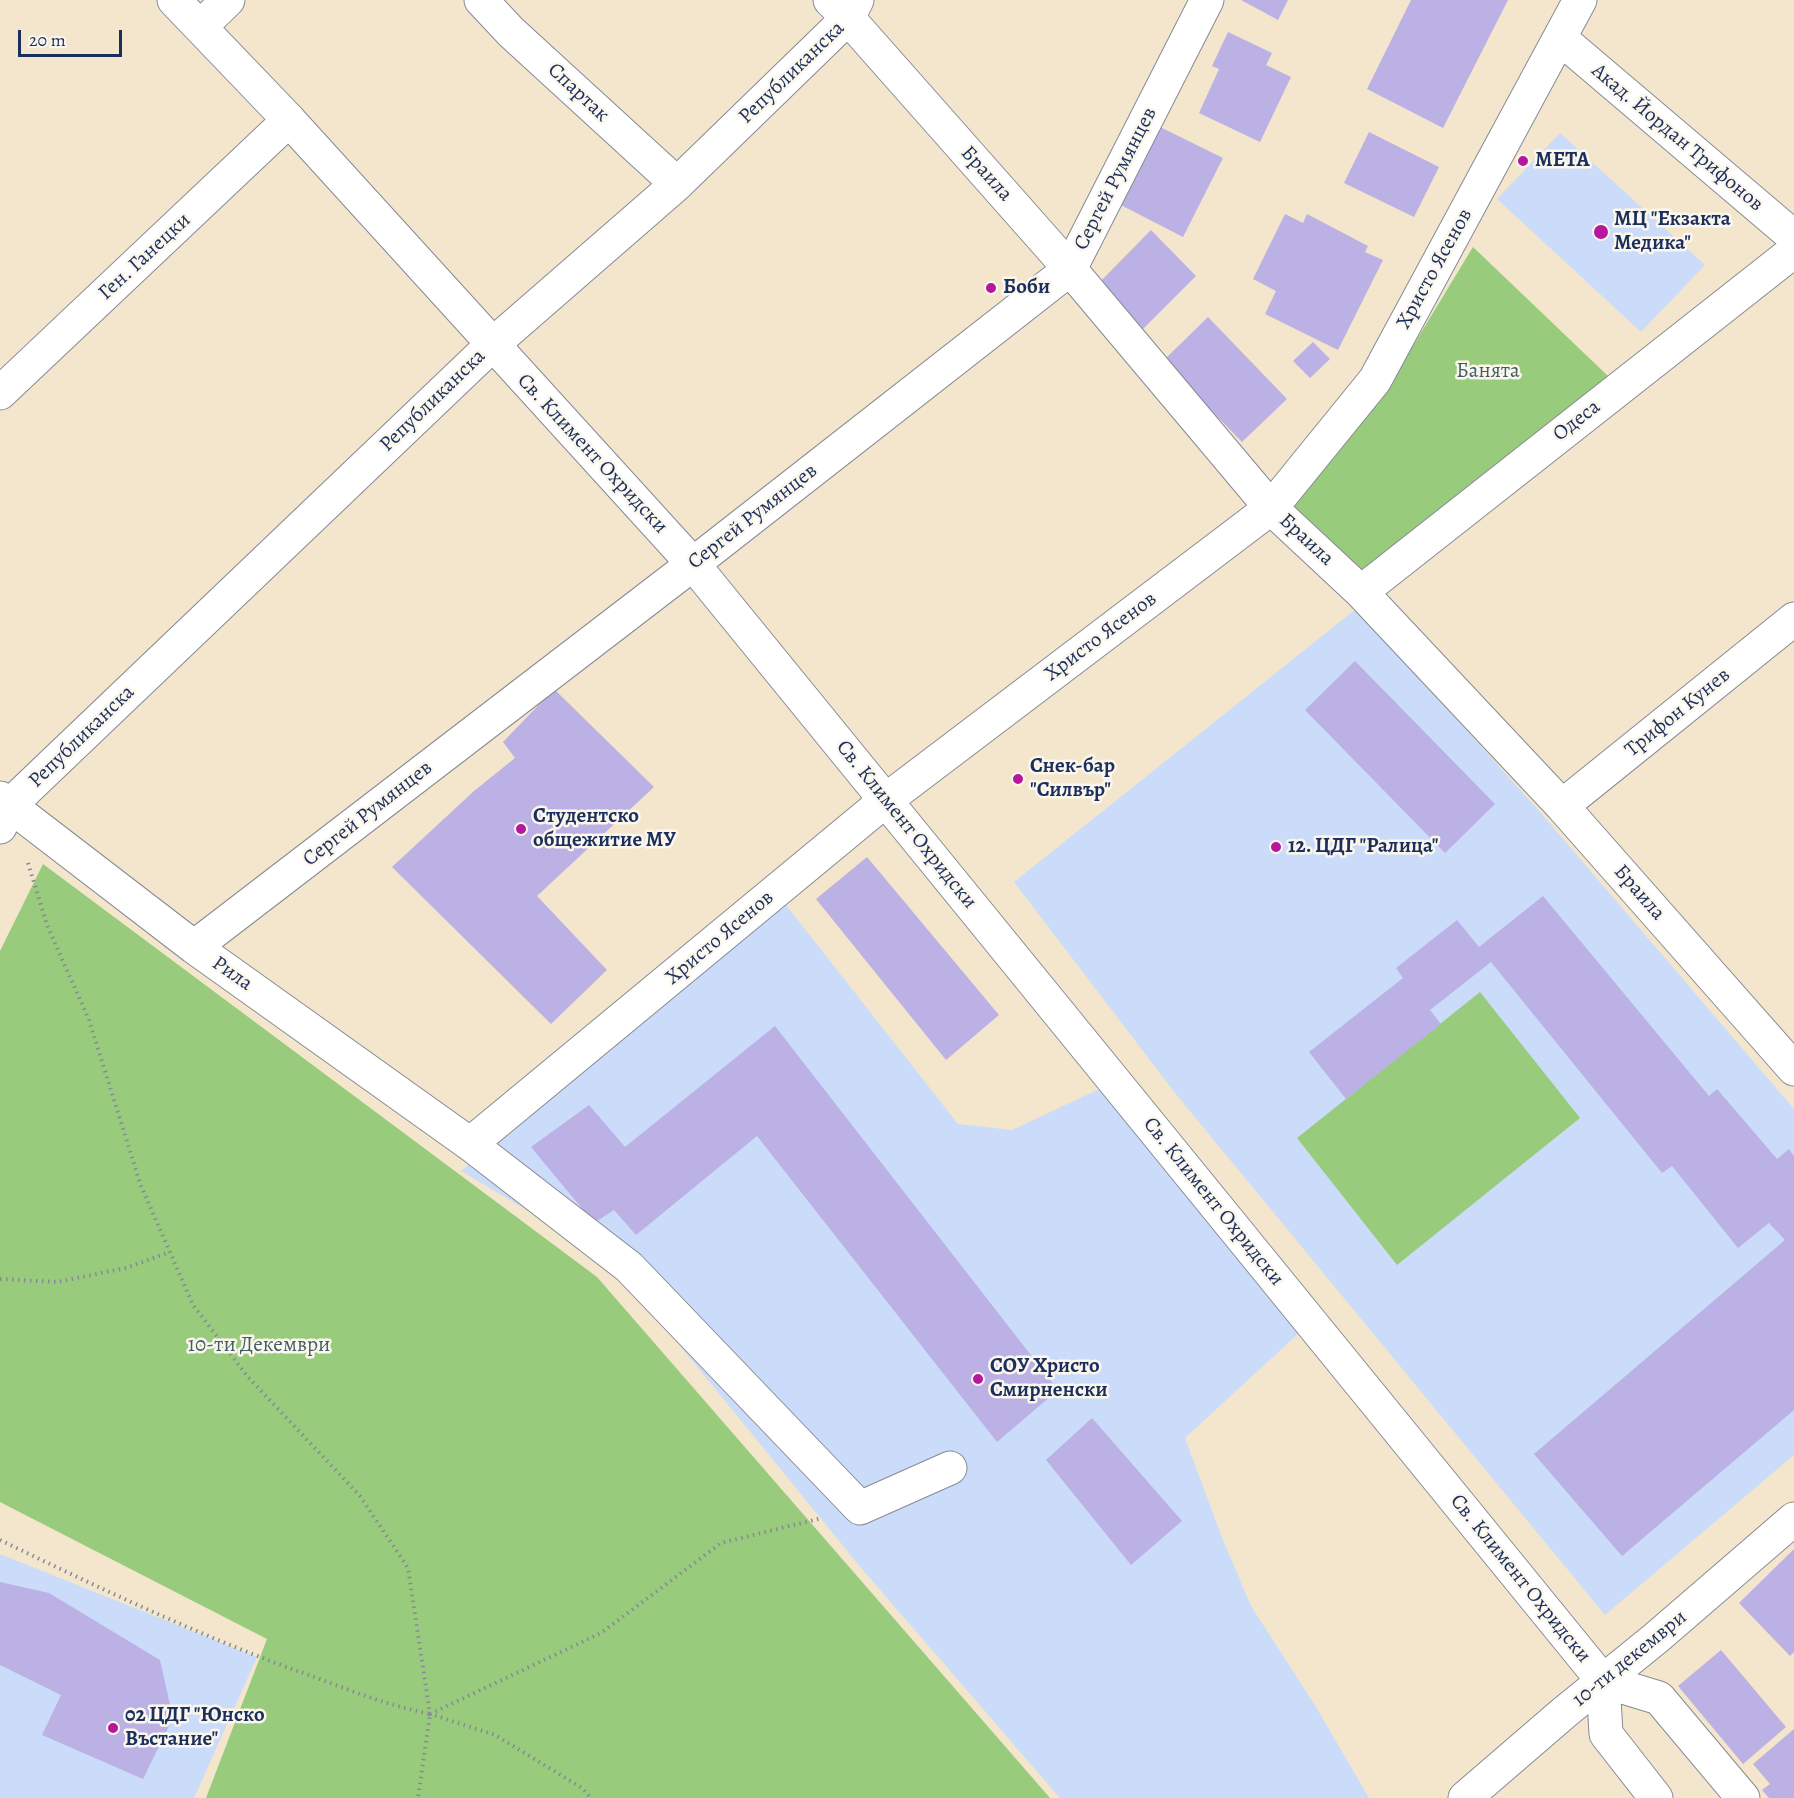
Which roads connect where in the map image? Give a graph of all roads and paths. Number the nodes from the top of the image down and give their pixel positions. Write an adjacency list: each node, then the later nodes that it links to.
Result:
1 (174, 0): 7 (street, Св. Климент Охридски)
2 (228, 0): 7 (street)
3 (481, 0): 10 (street, Спартак)
4 (1207, 0): 13 (street, Сергей Румянцев)
5 (1580, 0): 8 (street, Христо Ясенов)
6 (845, 6): 10 (street, Републиканска); 13 (street, Браила)
7 (201, 26): 9 (street, Св. Климент Охридски)
8 (1561, 39): 11 (street, Акад. Йордан Трифонов); 16 (street, Христо Ясенов)
9 (289, 120): 14 (street, Св. Климент Охридски); 15 (street, Ген. Ганецки)
10 (677, 184): 14 (street, Републиканска)
11 (1794, 237)
12 (1794, 251): 18 (street, Одеса)
13 (1070, 269): 16 (street, Браила); 17 (street, Сергей Румянцев)
14 (492, 345): 17 (street, Св. Климент Охридски); 22 (street, Републиканска)
15 (0, 393)
16 (1271, 508): 18 (street, Браила); 20 (street, Христо Ясенов)
17 (693, 564): 20 (street, Св. Климент Охридски); 24 (street, Сергей Румянцев)
18 (1361, 591): 21 (street, Браила)
19 (1794, 619): 21 (street, Трифон Кунев)
20 (886, 800): 26 (street, Христо Ясенов); 33 (street, Св. Климент Охридски)
21 (1562, 806): 25 (street, Браила)
22 (3, 810): 24 (street, Рила)
23 (27, 859): 27 (path)
24 (194, 947): 26 (street, Рила)
25 (1794, 1069)
26 (470, 1144): 30 (street, Рила)
27 (170, 1252): 28 (path); 34 (path)
28 (0, 1279)
29 (950, 1468): 30 (street)
30 (860, 1508): 34 (path)
31 (1794, 1519): 33 (street, 10-ти декември)
32 (0, 1540): 34 (path)
33 (1603, 1681): 37 (street, 10-ти декември); 38 (street, Св. Климент Охридски); 39 (street, Св. Климент Охридски)
34 (430, 1714): 35 (path); 36 (path)
35 (418, 1798)
36 (591, 1798)
37 (1465, 1798)
38 (1656, 1798)
39 (1743, 1798)

